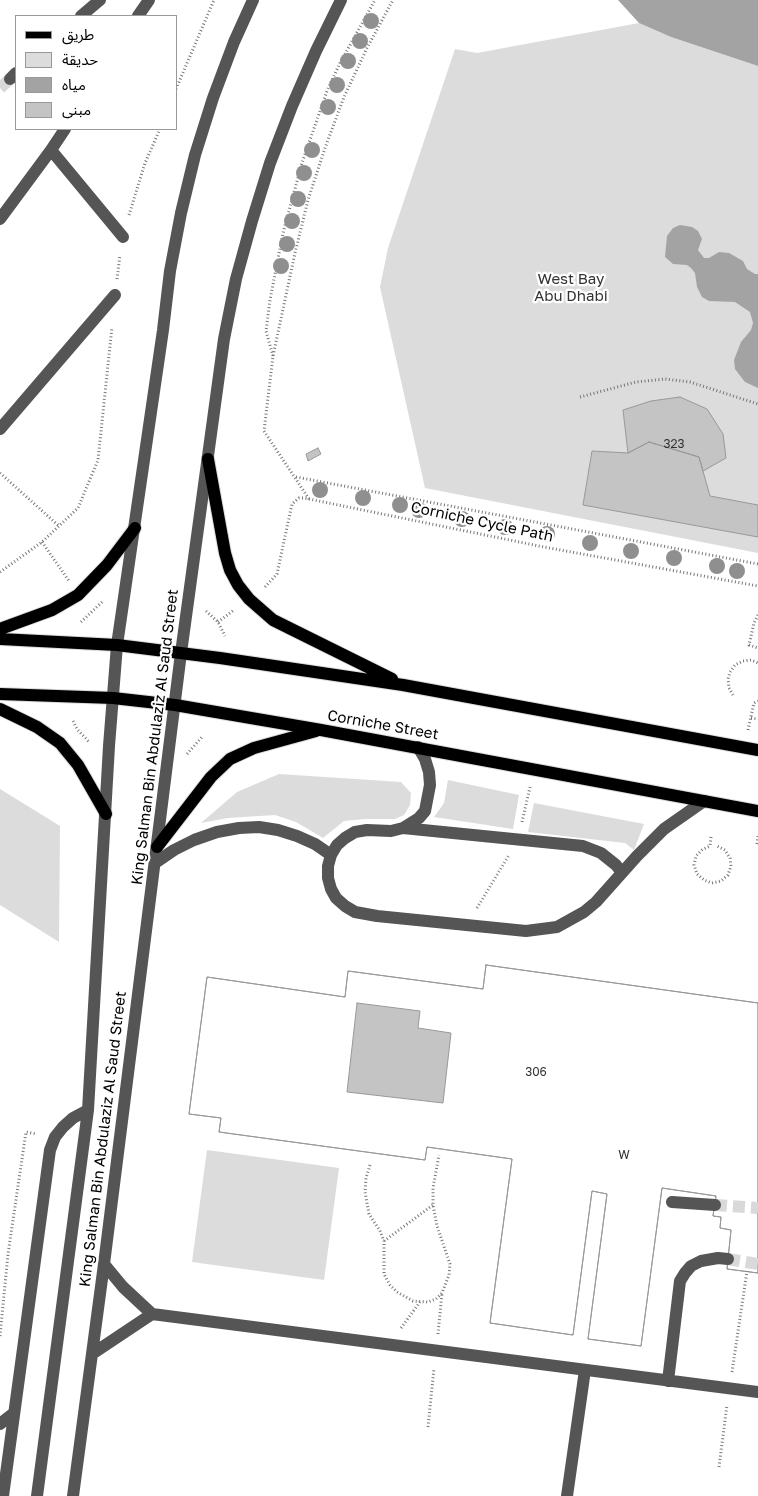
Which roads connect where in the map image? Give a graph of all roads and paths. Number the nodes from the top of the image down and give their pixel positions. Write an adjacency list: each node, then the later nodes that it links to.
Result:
1 (100, 0): 8 (street)
2 (149, 0): 9 (street)
3 (214, 0): 10 (path)
4 (253, 0): 26 (street, King Salman Bin Abdulaziz Al Saud Street)
5 (341, 0): 21 (street, King Salman Bin Abdulaziz Al Saud Street)
6 (375, 0): 17 (path)
7 (393, 0): 17 (path)
8 (83, 15)
9 (139, 15)
10 (178, 84)
11 (64, 130): 13 (street)
12 (160, 130): 15 (path)
13 (52, 150): 14 (street); 15 (street)
14 (0, 219)
15 (122, 237): 16 (path)
16 (115, 295): 20 (street); 25 (path)
17 (273, 356): 23 (path)
18 (580, 396): 19 (path)
19 (758, 404)
20 (0, 429)
21 (208, 459): 44 (street, King Salman Bin Abdulaziz Al Saud Street); 46 (main road)
22 (0, 473): 25 (path)
23 (295, 477): 24 (path); 28 (path)
24 (309, 499): 30 (path, Corniche Cycle Path); 31 (path)
25 (59, 526): 27 (path)
26 (135, 528): 32 (main road); 42 (street, King Salman Bin Abdulaziz Al Saud Street)
27 (42, 542): 29 (path); 32 (path)
28 (758, 564)
29 (0, 572)
30 (758, 586)
31 (265, 587)
32 (78, 595): 39 (main road)
33 (102, 602): 37 (path)
34 (237, 608): 38 (path)
35 (206, 611): 38 (path)
36 (758, 614): 43 (path)
37 (81, 622)
38 (218, 622): 40 (path)
39 (0, 629)
40 (225, 636)
41 (0, 638): 42 (main road)
42 (117, 645): 44 (main road); 49 (street, King Salman Bin Abdulaziz Al Saud Street)
43 (758, 648)
44 (181, 653): 46 (main road); 51 (street, King Salman Bin Abdulaziz Al Saud Street)
45 (758, 663): 48 (path)
46 (404, 684): 60 (main road)
47 (0, 694): 49 (main road, Corniche Street)
48 (733, 695)
49 (113, 698): 51 (main road, Corniche Street); 65 (street, King Salman Bin Abdulaziz Al Saud Street)
50 (758, 700): 53 (path)
51 (175, 705): 56 (main road, Corniche Street); 71 (street, King Salman Bin Abdulaziz Al Saud Street)
52 (0, 709): 65 (main road)
53 (751, 718): 54 (path); 60 (path)
54 (758, 719)
55 (73, 721): 58 (path)
56 (321, 730): 59 (main road, Corniche Street); 71 (main road)
57 (202, 737): 62 (path)
58 (89, 742)
59 (418, 747): 63 (main road, Corniche Street); 66 (street)
60 (745, 747): 61 (main road)
61 (758, 750)
62 (185, 756)
63 (704, 801): 64 (main road, Corniche Street); 74 (street)
64 (758, 811)
65 (106, 814): 75 (street, King Salman Bin Abdulaziz Al Saud Street)
66 (403, 828): 72 (street); 74 (street)
67 (758, 836): 69 (path)
68 (711, 837): 70 (path)
69 (757, 844)
70 (717, 846)
71 (157, 847): 73 (street, King Salman Bin Abdulaziz Al Saud Street)
72 (331, 855): 73 (street); 74 (street)
73 (155, 863): 84 (street, King Salman Bin Abdulaziz Al Saud Street)
74 (622, 873)
75 (88, 1110): 76 (street); 94 (street, King Salman Bin Abdulaziz Al Saud Street)
76 (55, 1137): 86 (path); 91 (street)
77 (438, 1155): 80 (path)
78 (370, 1165): 82 (path)
79 (672, 1202): 81 (street)
80 (434, 1205): 82 (path); 82 (path)
81 (715, 1205)
82 (384, 1241)
83 (728, 1259): 89 (street)
84 (104, 1264): 85 (street); 87 (street, King Salman Bin Abdulaziz Al Saud Street)
85 (152, 1314): 87 (street); 88 (street)
86 (0, 1336)
87 (92, 1354): 95 (street, King Salman Bin Abdulaziz Al Saud Street)
88 (585, 1370): 89 (street); 96 (street)
89 (668, 1381): 90 (street)
90 (758, 1392)
91 (14, 1413): 92 (street); 93 (street)
92 (0, 1424)
93 (3, 1496)
94 (37, 1496)
95 (72, 1496)
96 (566, 1496)

